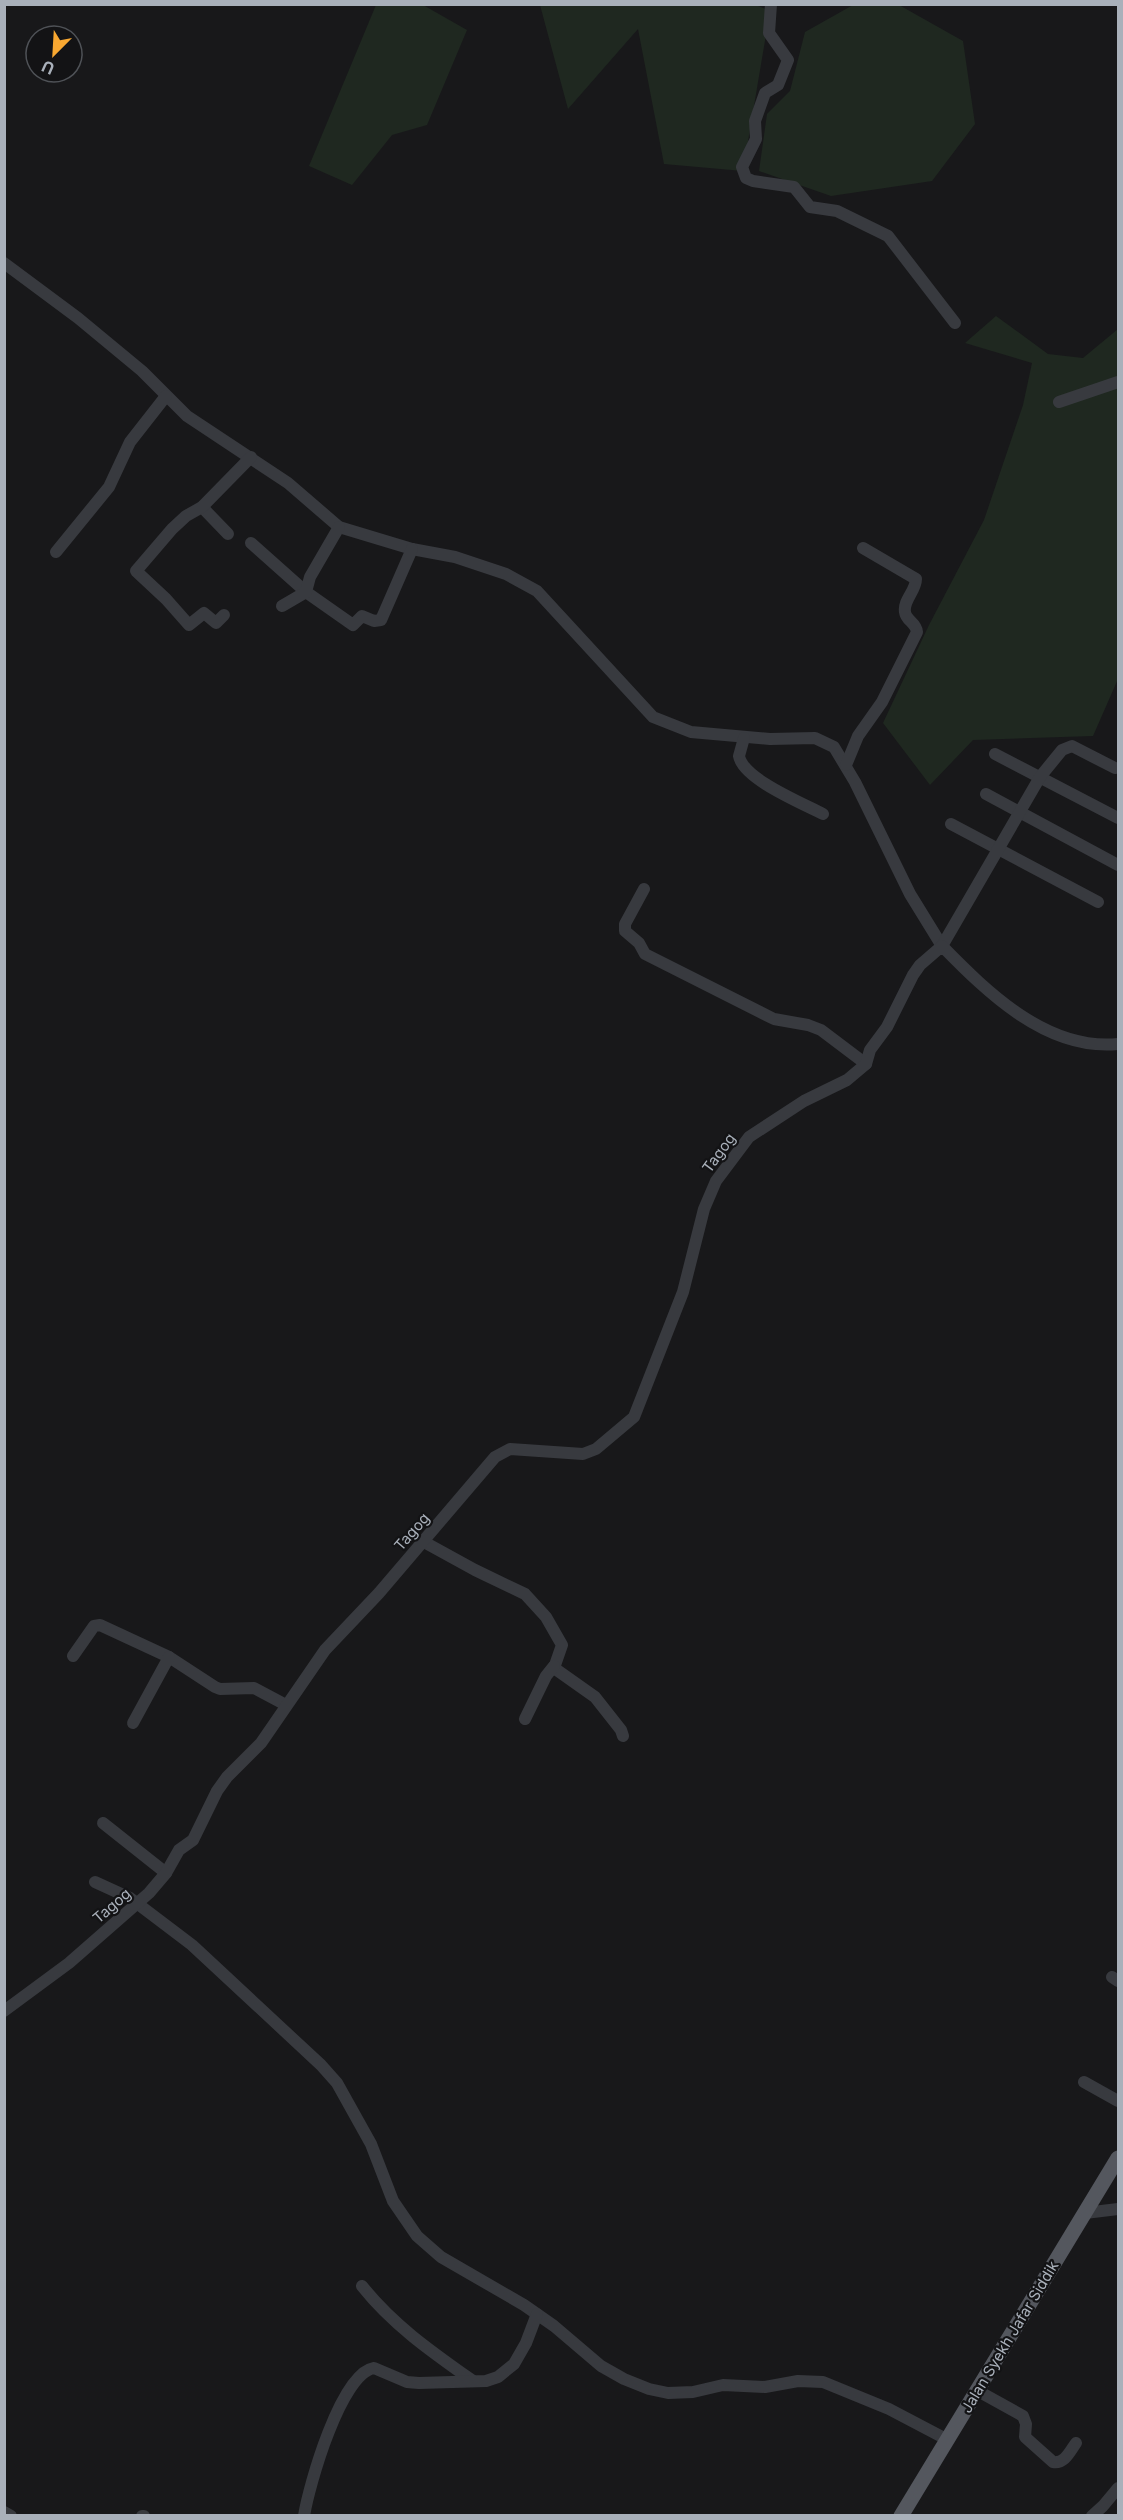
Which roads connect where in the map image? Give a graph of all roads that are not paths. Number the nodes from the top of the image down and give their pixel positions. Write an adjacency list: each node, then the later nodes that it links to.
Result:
1 (771, 4): 3 (street)
2 (4, 263): 5 (street)
3 (955, 323)
4 (1119, 382): 6 (street)
5 (166, 396): 7 (street); 14 (street)
6 (1059, 402)
7 (251, 458): 8 (street); 9 (street)
8 (202, 507): 10 (street); 17 (street)
9 (339, 526): 13 (street); 15 (street)
10 (228, 534)
11 (251, 543): 15 (street)
12 (863, 548): 20 (street)
13 (412, 549): 15 (street); 18 (street)
14 (56, 552)
15 (306, 592): 16 (street)
16 (282, 606)
17 (224, 615)
18 (744, 738): 20 (street); 25 (street)
19 (995, 754): 22 (street)
20 (846, 765): 32 (street)
21 (1115, 768): 22 (street)
22 (1040, 777): 24 (street); 26 (street)
23 (986, 794): 24 (street)
24 (1022, 812): 28 (street); 29 (street)
25 (823, 814)
26 (1119, 818)
27 (951, 824): 28 (street)
28 (999, 849): 31 (street); 32 (street)
29 (1119, 865)
30 (644, 889): 34 (street)
31 (1098, 902)
32 (942, 946): 33 (street); 34 (street)
33 (1119, 1044)
34 (866, 1064): 35 (street, Tagog)
35 (424, 1542): 38 (street); 39 (street, Tagog)
36 (73, 1656): 37 (street)
37 (169, 1657): 39 (street); 41 (street)
38 (554, 1666): 40 (street); 42 (street)
39 (286, 1705): 44 (street, Tagog)
40 (525, 1719)
41 (133, 1723)
42 (623, 1736)
43 (103, 1823): 44 (street)
44 (166, 1873): 46 (street, Tagog)
45 (95, 1882): 46 (street)
46 (138, 1904): 47 (street, Tagog); 54 (street)
47 (4, 2011)
48 (1084, 2082): 49 (street)
49 (1119, 2101)
50 (1119, 2158): 52 (main road, Jalan Syekh Jafar Siddik)
51 (1119, 2210): 52 (street)
52 (1085, 2213): 56 (main road, Jalan Syekh Jafar Siddik)
53 (362, 2286): 55 (street)
54 (537, 2314): 55 (street); 57 (street)
55 (473, 2381): 63 (street)
56 (978, 2391): 57 (main road, Jalan Syekh Jafar Siddik); 58 (street)
57 (948, 2440): 61 (main road, Jalan Syekh Jafar Siddik)
58 (1076, 2443)
59 (1119, 2488): 64 (street)
60 (4, 2512): 62 (street)
61 (903, 2515)
62 (11, 2516)
63 (304, 2516)
64 (1092, 2516)

